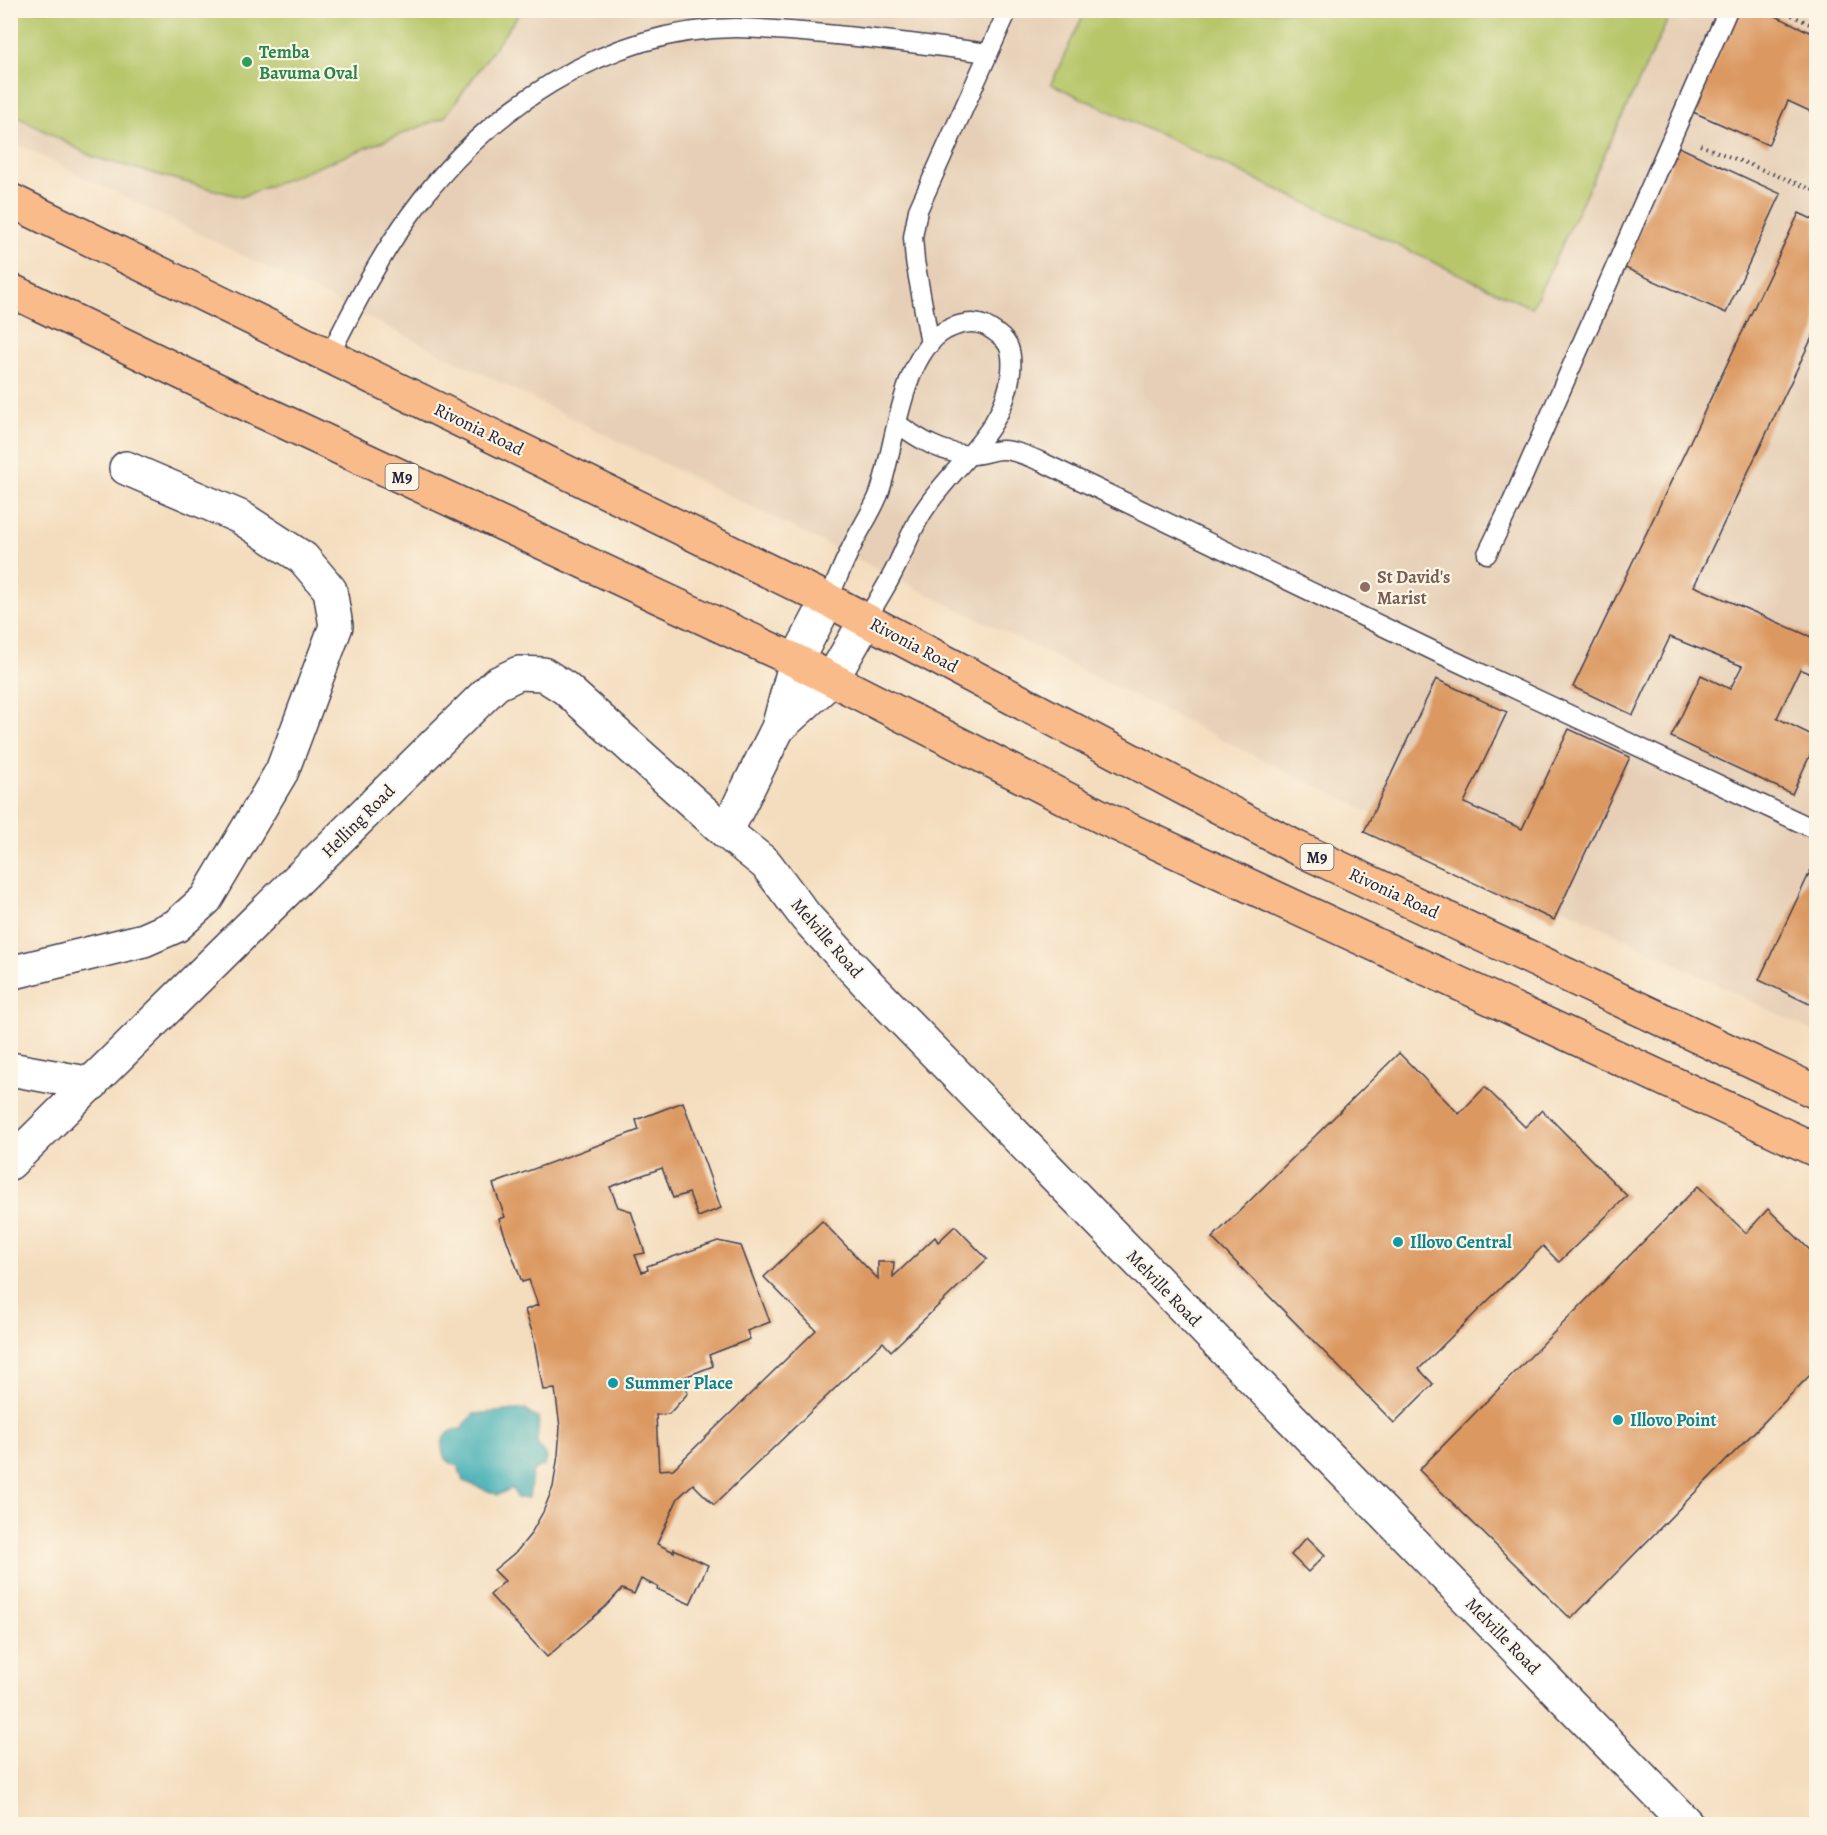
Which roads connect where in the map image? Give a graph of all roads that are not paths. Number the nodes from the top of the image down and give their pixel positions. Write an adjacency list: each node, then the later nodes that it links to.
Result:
1 (1008, 10): 3 (lane)
2 (1728, 10): 11 (lane)
3 (988, 53): 6 (lane); 7 (lane)
4 (10, 200): 7 (main road, Rivonia Road / M9)
5 (10, 290): 14 (main road, M9)
6 (930, 344): 8 (lane); 9 (lane)
7 (329, 356): 12 (main road, Rivonia Road / M9)
8 (898, 424): 9 (lane); 12 (lane)
9 (970, 455): 13 (lane); 17 (lane)
10 (126, 468): 19 (street)
11 (1487, 554)
12 (828, 600): 13 (main road, Rivonia Road / M9); 14 (street)
13 (866, 620): 15 (street); 22 (main road, Rivonia Road / M9)
14 (796, 661): 15 (main road, M9); 16 (street)
15 (832, 679): 16 (street); 23 (main road, M9)
16 (778, 728): 18 (street)
17 (1816, 830)
18 (726, 832): 21 (street, Helling Road); 25 (street, Melville Road)
19 (10, 973)
20 (10, 1069): 21 (street)
21 (93, 1084): 24 (street, Helling Road)
22 (1816, 1092)
23 (1816, 1150)
24 (10, 1162)
25 (1687, 1824)

